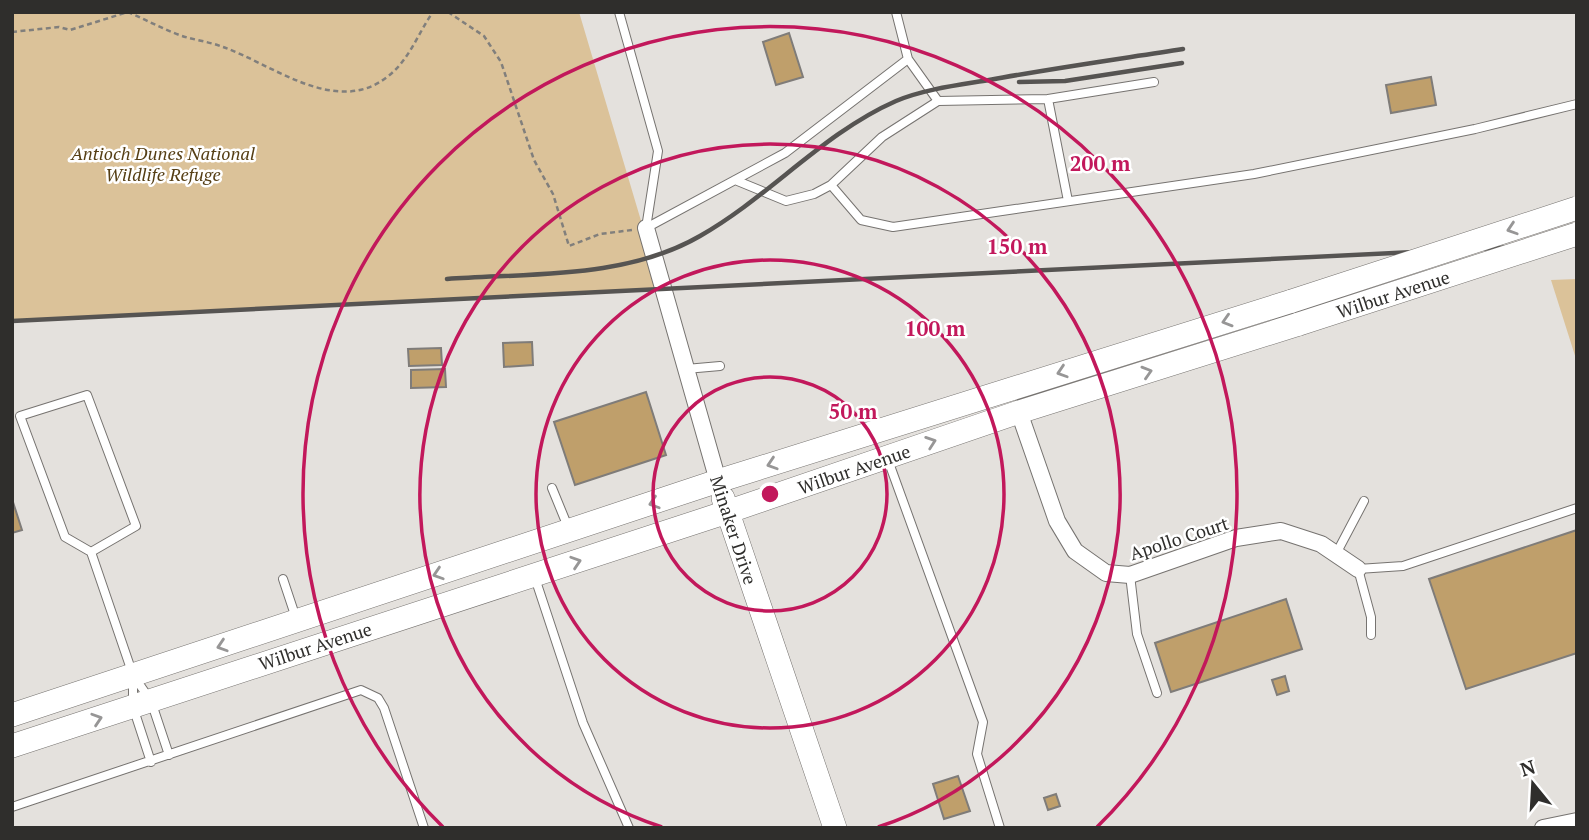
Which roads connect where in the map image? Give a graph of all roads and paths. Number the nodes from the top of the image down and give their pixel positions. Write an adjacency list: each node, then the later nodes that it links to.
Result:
1 (433, 12): 5 (path)
2 (448, 12): 15 (path)
3 (619, 12): 15 (lane)
4 (896, 12): 6 (lane)
5 (12, 32)
6 (908, 59): 9 (lane); 11 (lane)
7 (1154, 82): 8 (lane)
8 (1048, 99): 9 (lane); 13 (lane)
9 (938, 101): 12 (lane)
10 (1577, 104): 13 (lane)
11 (735, 180): 12 (lane); 15 (lane)
12 (831, 185): 13 (lane)
13 (1068, 201)
14 (1577, 208): 19 (main road, Wilbur Avenue, one-way to 19, bridge)
15 (646, 228): 18 (street, Minaker Drive)
16 (1577, 234): 20 (main road, Wilbur Avenue, one-way to 16, bridge)
17 (720, 366): 18 (lane)
18 (686, 369): 22 (street, Minaker Drive)
19 (1012, 388): 20 (main road); 22 (main road, Wilbur Avenue, one-way to 22)
20 (1019, 412): 21 (main road, Wilbur Avenue, one-way to 20); 31 (street, Apollo Court)
21 (887, 457): 26 (main road, Wilbur Avenue); 49 (lane)
22 (718, 481): 26 (main road, Minaker Drive); 27 (main road, Wilbur Avenue, one-way to 27)
23 (552, 488): 27 (lane)
24 (1364, 501): 29 (lane)
25 (1577, 508): 30 (lane)
26 (727, 512): 32 (main road, Wilbur Avenue, one-way to 26); 48 (main road, Minaker Drive)
27 (570, 531): 34 (main road, Wilbur Avenue, one-way to 34)
28 (92, 552): 28 (lane); 37 (lane)
29 (1336, 554): 30 (street, Apollo Court); 31 (street, Apollo Court)
30 (1358, 569): 35 (lane)
31 (1130, 575): 38 (lane)
32 (534, 576): 36 (main road, Wilbur Avenue); 47 (lane)
33 (283, 579): 34 (lane)
34 (297, 621): 36 (main road); 37 (main road, Wilbur Avenue, one-way to 37)
35 (1371, 635)
36 (233, 673): 39 (main road, Wilbur Avenue)
37 (133, 674): 39 (lane); 39 (lane); 40 (main road, Wilbur Avenue)
38 (1157, 693)
39 (142, 704): 41 (main road, Wilbur Avenue, one-way to 39); 42 (lane); 43 (lane)
40 (12, 715)
41 (12, 746)
42 (169, 755): 43 (lane); 46 (lane)
43 (150, 761): 44 (lane)
44 (12, 807)
45 (1577, 821): 50 (street)
46 (424, 828)
47 (629, 828)
48 (835, 828)
49 (1000, 828)
50 (1544, 828)

